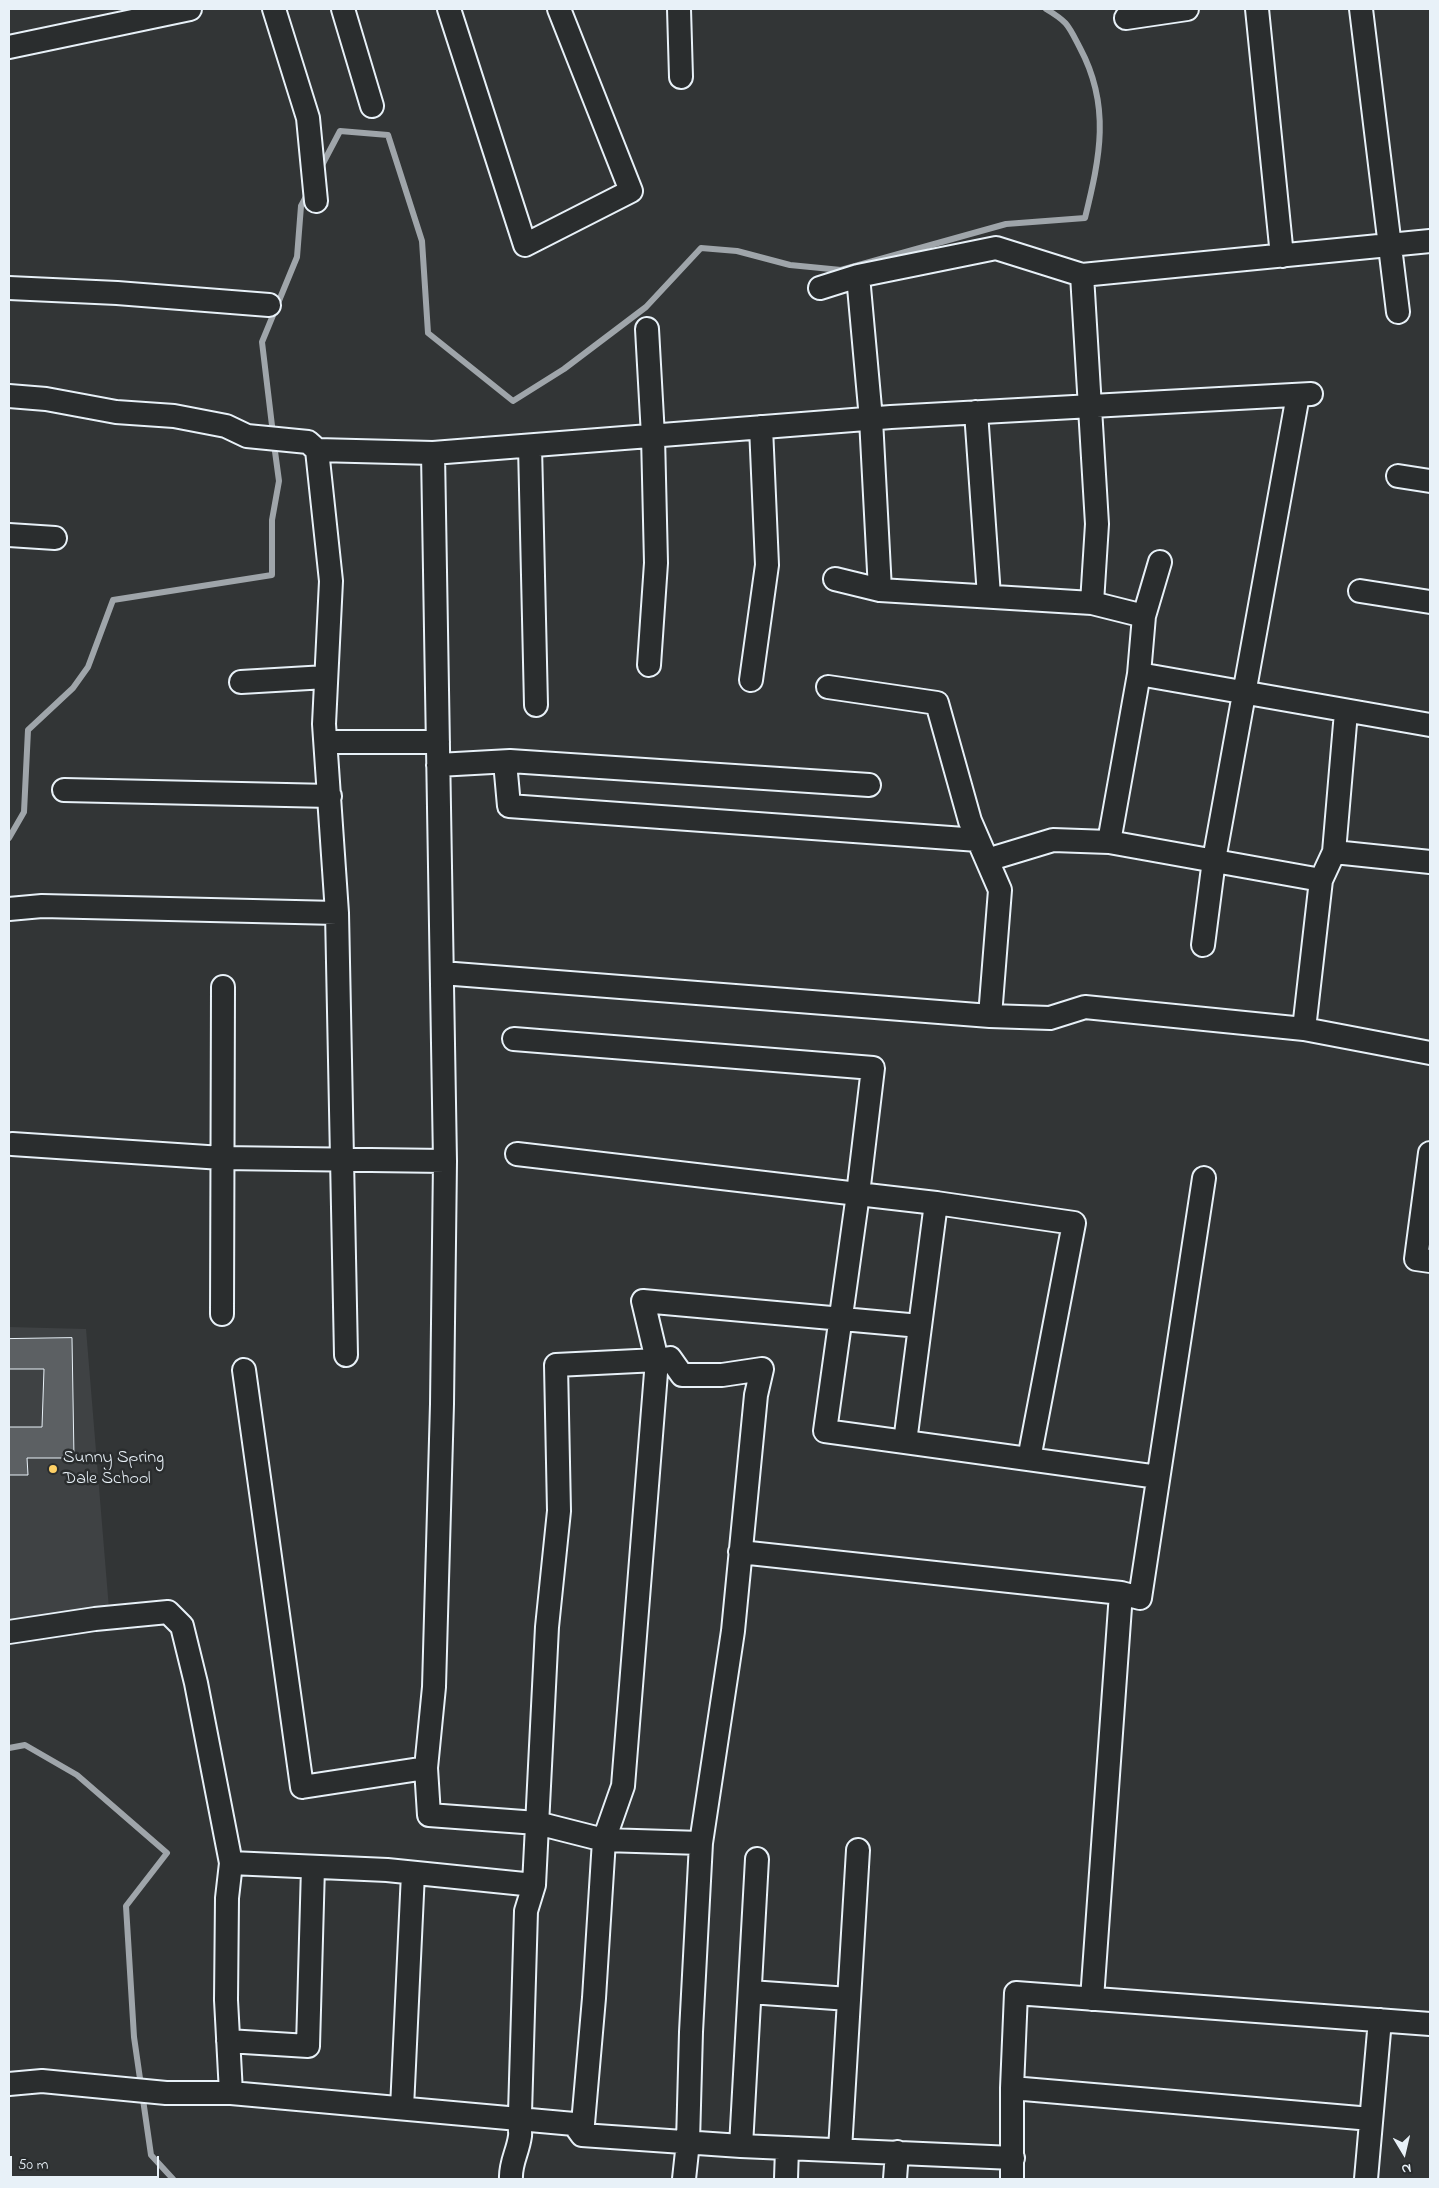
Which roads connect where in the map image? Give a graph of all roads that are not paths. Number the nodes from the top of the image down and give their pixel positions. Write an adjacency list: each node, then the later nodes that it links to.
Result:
1 (190, 9): 10 (street)
2 (274, 9): 15 (street)
3 (343, 9): 14 (street)
4 (449, 9): 5 (street)
5 (559, 9)
6 (679, 9): 13 (street)
7 (1187, 9): 11 (street)
8 (1257, 9): 18 (street)
9 (1361, 9): 17 (street)
10 (156, 12): 12 (street)
11 (1126, 18)
12 (9, 47)
13 (681, 77)
14 (372, 106)
15 (316, 201)
16 (1430, 242): 17 (street)
17 (1390, 245): 18 (street); 24 (street)
18 (1282, 256): 19 (street)
19 (1082, 275): 20 (street); 27 (street)
20 (858, 276): 22 (street); 29 (street)
21 (9, 288): 23 (street)
22 (820, 288)
23 (269, 305)
24 (1398, 312)
25 (647, 329): 31 (street)
26 (9, 396): 32 (street)
27 (1091, 406): 28 (street); 45 (street); 53 (street)
28 (976, 412): 29 (street); 43 (street)
29 (870, 419): 30 (street); 41 (street)
30 (761, 427): 31 (street); 50 (street)
31 (653, 436): 33 (street); 47 (street)
32 (312, 446): 34 (street); 49 (street)
33 (530, 446): 34 (street); 54 (street)
34 (433, 453): 58 (street)
35 (1398, 476): 36 (street)
36 (1430, 481)
37 (9, 535): 38 (street)
38 (55, 538)
39 (1160, 562): 46 (street)
40 (835, 579): 41 (street)
41 (880, 590): 43 (street)
42 (1360, 591): 44 (street)
43 (990, 596): 45 (street)
44 (1430, 602)
45 (1092, 603): 46 (street)
46 (1144, 616): 48 (street)
47 (649, 665)
48 (1139, 674): 53 (street); 64 (street)
49 (326, 677): 51 (street); 57 (street)
50 (752, 680)
51 (241, 682)
52 (828, 687): 65 (street)
53 (1245, 693): 55 (street); 67 (street)
54 (536, 705)
55 (1346, 712): 56 (street); 66 (street)
56 (1430, 725)
57 (326, 742): 58 (street); 63 (street)
58 (438, 742): 60 (street)
59 (504, 762): 60 (street); 61 (street); 65 (street)
60 (438, 765): 73 (street)
61 (869, 785)
62 (64, 790): 63 (street)
63 (330, 796): 71 (street)
64 (1109, 842): 65 (street); 67 (street)
65 (983, 850): 75 (street)
66 (1334, 852): 68 (street); 69 (street)
67 (1214, 860): 69 (street); 72 (street)
68 (1430, 862)
69 (1321, 880): 76 (street)
70 (9, 909): 71 (street)
71 (337, 912): 83 (street)
72 (1202, 945)
73 (442, 973): 75 (street); 84 (street)
74 (223, 987): 82 (street)
75 (990, 1016): 76 (street)
76 (1304, 1029): 78 (street)
77 (514, 1039): 86 (street)
78 (1430, 1053)
79 (12, 1144): 82 (street)
80 (1430, 1153): 88 (street)
81 (516, 1154): 86 (street)
82 (222, 1158): 83 (street); 89 (street)
83 (343, 1160): 84 (street); 92 (street)
84 (445, 1162): 101 (street)
85 (1204, 1178): 97 (street)
86 (858, 1194): 87 (street); 90 (street)
87 (936, 1203): 91 (street); 96 (street)
88 (1430, 1261)
89 (222, 1314)
90 (840, 1319): 91 (street); 93 (street); 95 (street)
91 (920, 1326): 95 (street)
92 (346, 1355)
93 (657, 1360): 98 (street); 102 (street); 103 (street)
94 (244, 1370): 101 (street)
95 (905, 1442): 96 (street)
96 (1029, 1459): 97 (street)
97 (1158, 1477): 99 (street)
98 (740, 1552): 99 (street); 104 (street)
99 (1121, 1593): 113 (street)
100 (9, 1632): 107 (street)
101 (426, 1768): 102 (street)
102 (537, 1823): 103 (street); 110 (street)
103 (604, 1840): 104 (street); 123 (street)
104 (701, 1843): 124 (street)
105 (858, 1850): 112 (street)
106 (757, 1859): 111 (street)
107 (231, 1863): 108 (street); 116 (street)
108 (313, 1868): 109 (street); 116 (street)
109 (413, 1873): 110 (street); 120 (street)
110 (534, 1885): 121 (street)
111 (750, 1992): 112 (street); 125 (street)
112 (849, 1999): 127 (street)
113 (1092, 1999): 114 (street); 118 (street)
114 (1380, 2020): 115 (street); 122 (street)
115 (1430, 2024)
116 (228, 2041): 119 (street)
117 (9, 2084): 119 (street)
118 (1012, 2088): 122 (street); 129 (street)
119 (231, 2093): 120 (street)
120 (402, 2108): 121 (street)
121 (518, 2119): 123 (street); 130 (street)
122 (1372, 2119): 134 (street)
123 (582, 2135): 124 (street)
124 (688, 2142): 125 (street); 131 (street)
125 (741, 2146): 126 (street)
126 (788, 2148): 127 (street); 132 (street)
127 (840, 2150): 128 (street)
128 (896, 2152): 129 (street); 133 (street)
129 (1013, 2169)
130 (511, 2179)
131 (684, 2179)
132 (786, 2179)
133 (895, 2179)
134 (1366, 2179)

